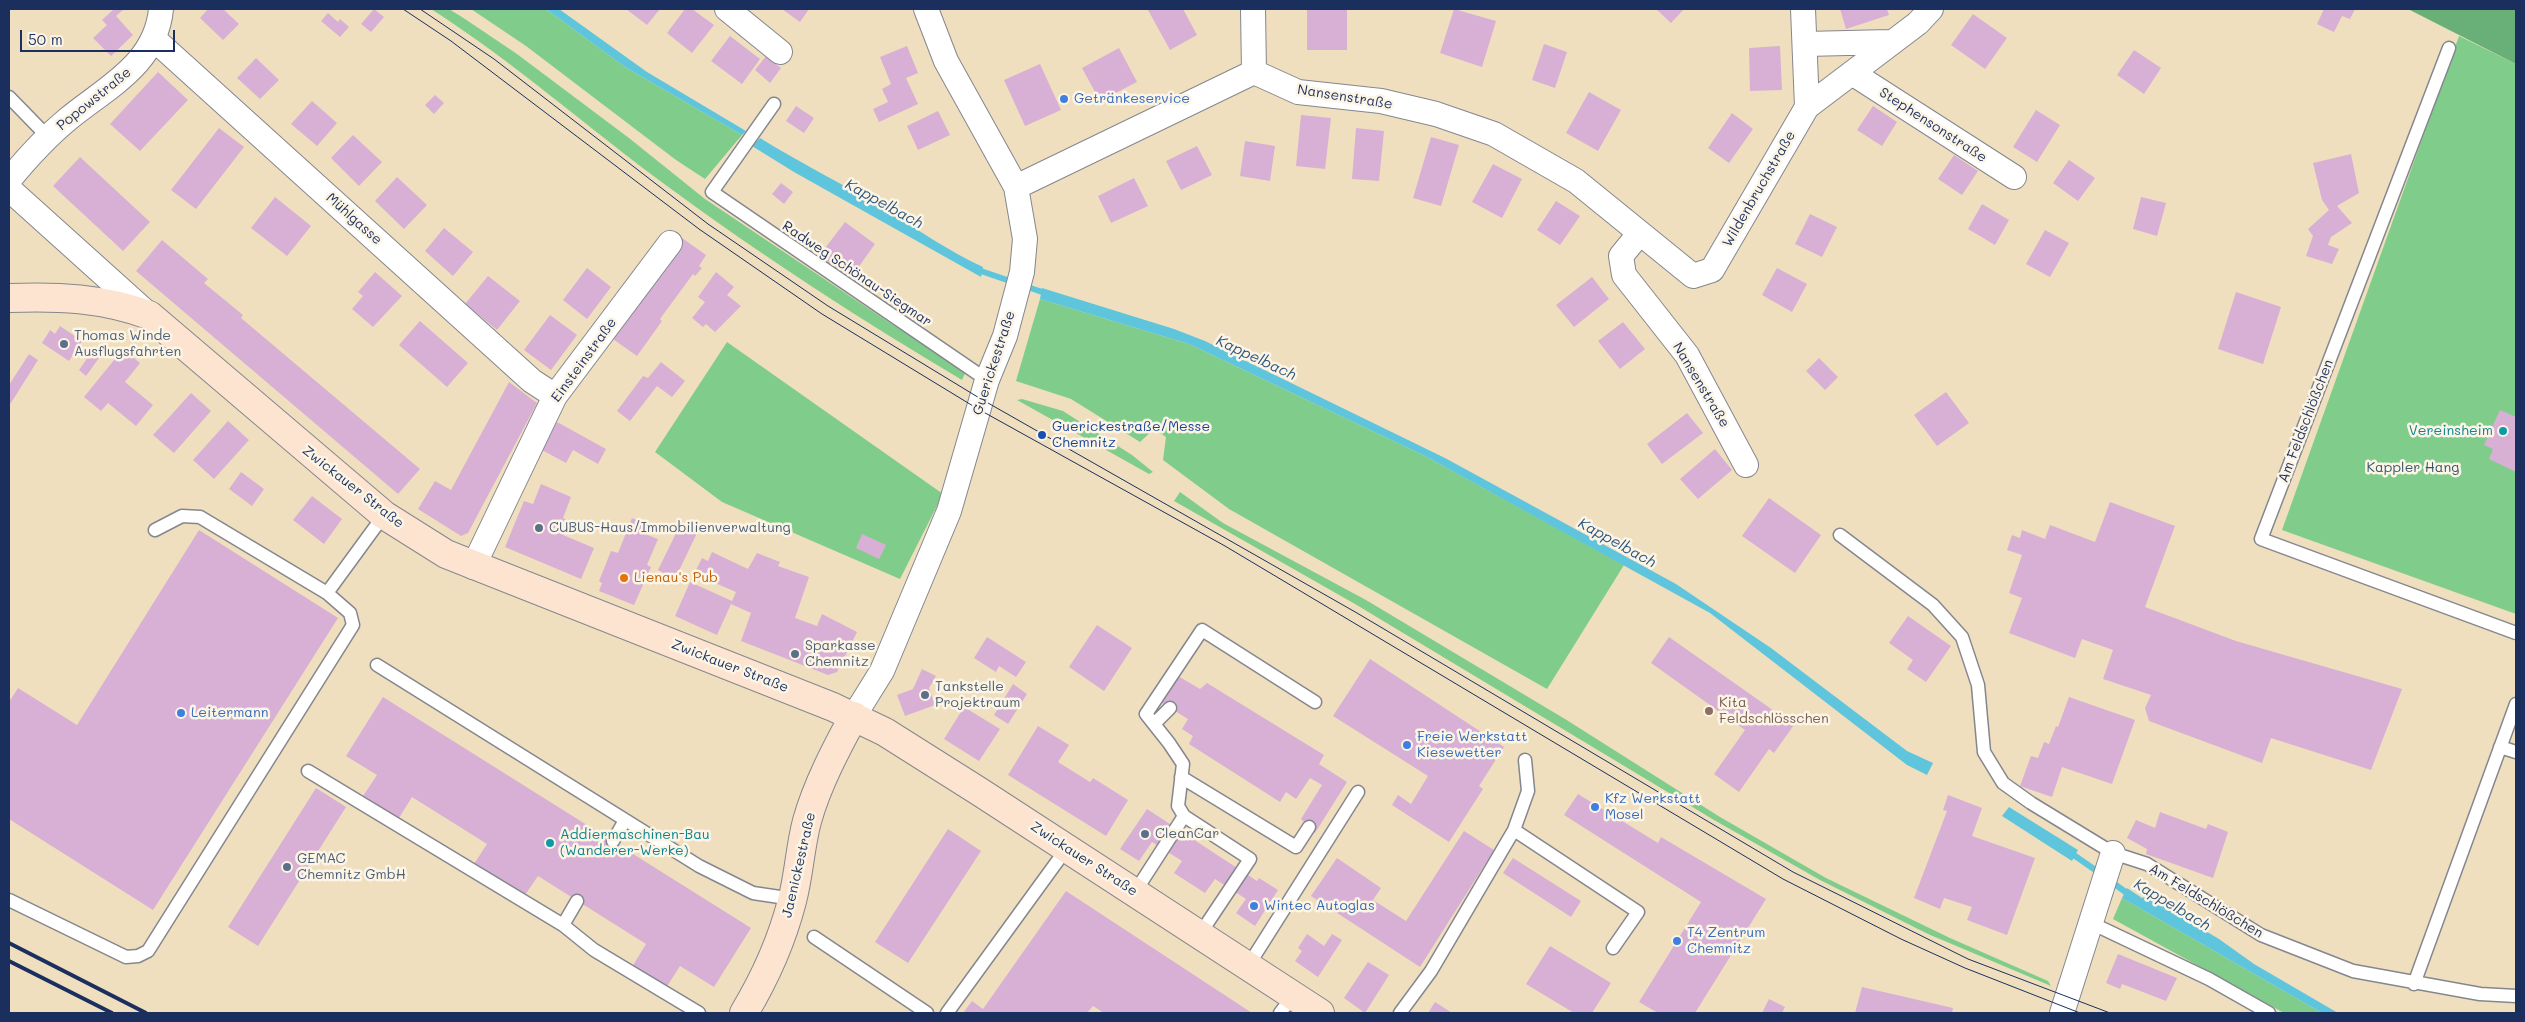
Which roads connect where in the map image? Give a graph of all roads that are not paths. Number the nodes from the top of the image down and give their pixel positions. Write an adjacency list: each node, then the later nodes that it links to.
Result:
1 (161, 9): 7 (street, Popowstraße)
2 (727, 9): 11 (street)
3 (926, 9): 20 (street, Guerickestraße)
4 (1253, 9): 12 (street)
5 (1803, 9): 9 (street)
6 (1931, 9): 8 (street, Wildenbruchstraße)
7 (154, 40): 17 (street, Popowstraße); 28 (street, Mühlgasse)
8 (1890, 42): 9 (street); 13 (street, Wildenbruchstraße)
9 (1805, 44): 16 (street)
10 (2449, 48): 35 (lane, Am Feldschlößchen)
11 (780, 52)
12 (1254, 72): 20 (street); 22 (street, Nansenstraße)
13 (1852, 74): 16 (street, Wildenbruchstraße); 18 (street, Stephensonstraße)
14 (9, 97): 17 (lane)
15 (774, 104): 27 (lane, Radweg Schönau-Siegmar)
16 (1807, 107): 24 (street, Wildenbruchstraße)
17 (48, 137): 19 (street, Popowstraße)
18 (2014, 177)
19 (9, 180)
20 (1016, 188): 27 (street, Guerickestraße)
21 (9, 189): 26 (street, Zwickauer Straße)
22 (1640, 234): 24 (street, Nansenstraße); 29 (street, Nansenstraße)
23 (670, 243): 28 (street, Einsteinstraße)
24 (1712, 270)
25 (9, 298): 26 (main road, Zwickauer Straße)
26 (149, 315): 30 (main road, Zwickauer Straße)
27 (986, 380): 40 (street, Guerickestraße)
28 (555, 396): 33 (street, Einsteinstraße)
29 (1746, 465)
30 (384, 515): 33 (main road, Zwickauer Straße); 34 (lane)
31 (155, 530): 34 (lane)
32 (1840, 535): 54 (lane, Am Feldschlößchen)
33 (473, 567): 40 (main road, Zwickauer Straße)
34 (327, 593): 57 (lane)
35 (2516, 633)
36 (377, 665): 49 (lane)
37 (1315, 702): 41 (lane)
38 (2516, 704): 42 (lane)
39 (1170, 708): 41 (lane)
40 (854, 716): 53 (main road, Zwickauer Straße); 56 (main road, Jaenickestraße)
41 (1154, 724): 46 (lane)
42 (2500, 747): 43 (lane); 65 (lane)
43 (2516, 752)
44 (1525, 760): 51 (lane)
45 (308, 771): 60 (lane)
46 (1181, 777): 48 (lane); 50 (lane)
47 (1358, 792): 64 (lane)
48 (1184, 816): 55 (lane); 61 (lane)
49 (624, 822): 52 (lane); 56 (lane)
50 (1309, 828)
51 (1514, 830): 63 (lane); 73 (lane)
52 (613, 841)
53 (1068, 848): 55 (main road, Zwickauer Straße); 71 (lane)
54 (2113, 853): 59 (street); 65 (lane, Am Feldschlößchen)
55 (1135, 892): 61 (main road, Zwickauer Straße)
56 (793, 899): 68 (main road, Jaenickestraße)
57 (9, 900)
58 (577, 901): 60 (lane)
59 (2090, 923): 74 (street); 75 (lane)
60 (564, 924): 69 (lane)
61 (1200, 934): 64 (main road, Zwickauer Straße)
62 (814, 937): 70 (lane)
63 (1613, 948)
64 (1248, 966): 67 (main road, Zwickauer Straße)
65 (2414, 984): 66 (lane, Am Feldschlößchen)
66 (2516, 996)
67 (1287, 1004): 72 (main road, Zwickauer Straße)
68 (748, 1012)
69 (699, 1013)
70 (927, 1013)
71 (947, 1013)
72 (1320, 1013)
73 (1400, 1013)
74 (2062, 1013)
75 (2269, 1013)

